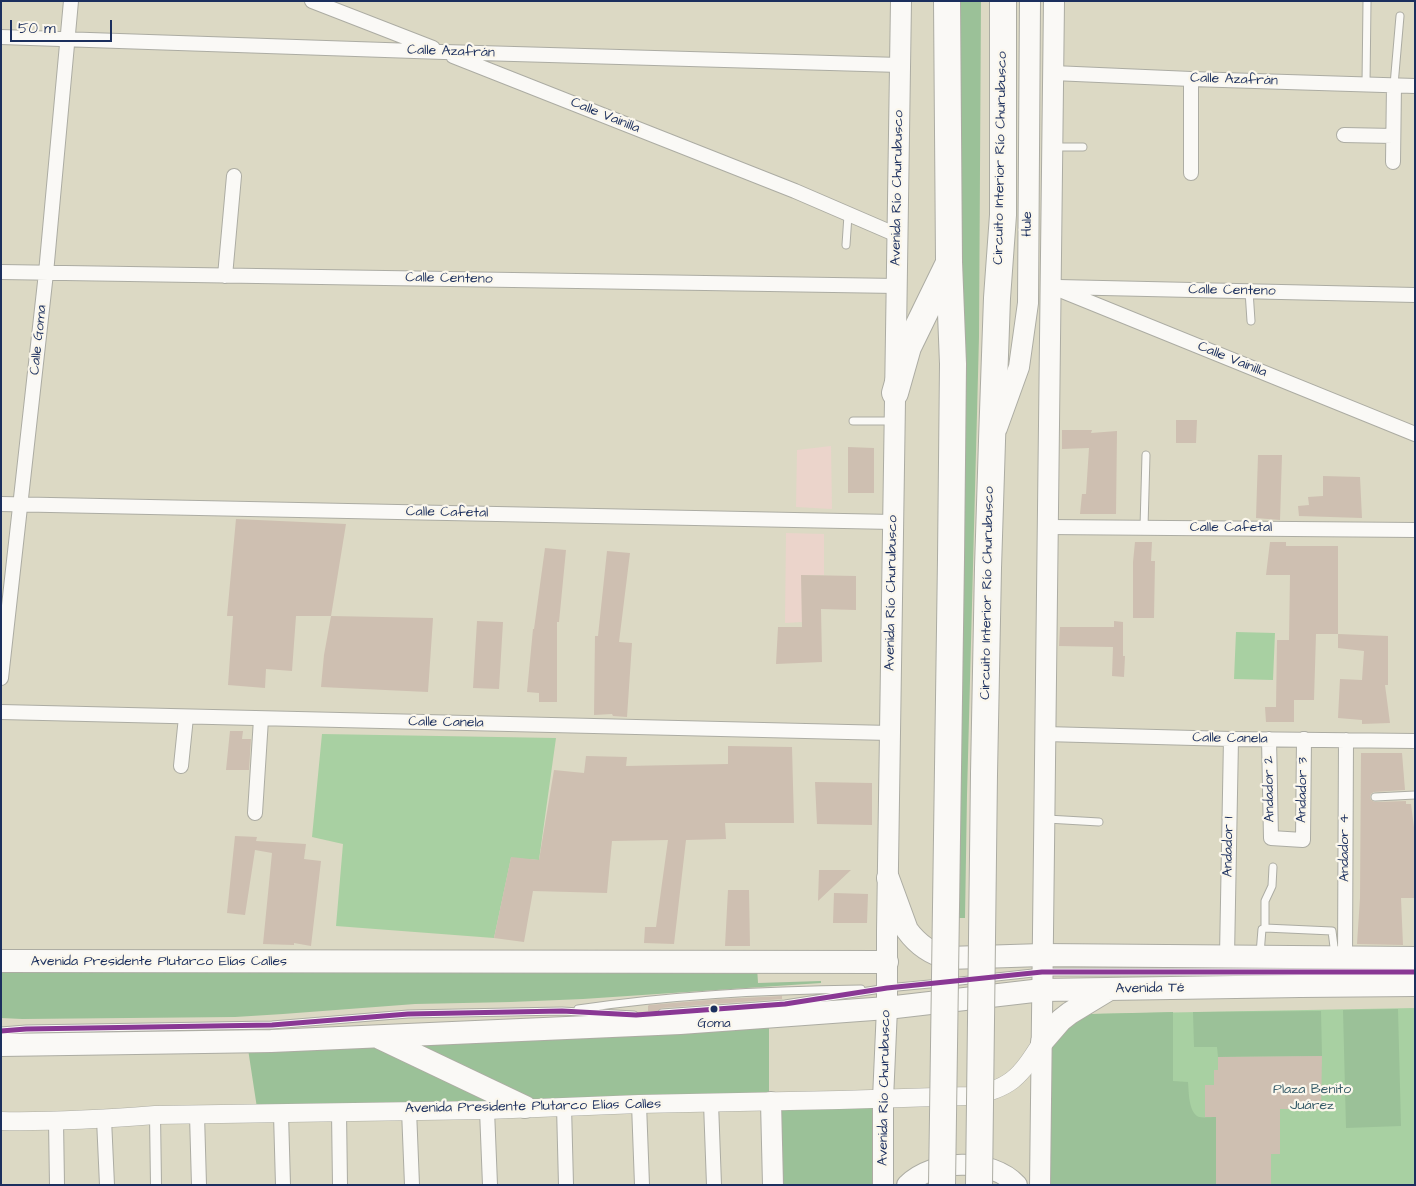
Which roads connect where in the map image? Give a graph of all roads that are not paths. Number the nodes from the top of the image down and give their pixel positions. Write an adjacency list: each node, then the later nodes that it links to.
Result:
1 (71, 1): 11 (street, Calle Goma)
2 (312, 1): 12 (street, Calle Vainilla)
3 (901, 1): 13 (main road, Avenida Río Churubusco)
4 (947, 1): 29 (highway)
5 (1003, 1): 42 (highway, Circuito Interior Río Churubusco)
6 (1030, 1): 42 (main road, Hule)
7 (1054, 1): 14 (main road)
8 (1367, 2): 16 (lane)
9 (1400, 16): 17 (lane)
10 (1, 37): 11 (street, Calle Azafrán)
11 (68, 38): 12 (street, Calle Azafrán); 31 (street, Calle Goma)
12 (444, 52): 13 (street, Calle Azafrán); 26 (street, Calle Vainilla)
13 (900, 65): 27 (main road, Avenida Río Churubusco)
14 (1053, 73): 15 (street, Calle Azafrán); 21 (main road)
15 (1191, 79): 16 (street, Calle Azafrán); 24 (street)
16 (1366, 84): 17 (street, Calle Azafrán)
17 (1394, 85): 18 (street, Calle Azafrán); 20 (street)
18 (1415, 86)
19 (1344, 135): 20 (street)
20 (1393, 136): 23 (street)
21 (1052, 147): 22 (lane); 34 (main road)
22 (1083, 147)
23 (1393, 162)
24 (1191, 173)
25 (234, 176): 32 (street)
26 (848, 215): 27 (street, Calle Vainilla); 28 (lane)
27 (897, 235): 33 (main road, Avenida Río Churubusco)
28 (846, 245)
29 (949, 262): 38 (highway); 118 (highway, bridge)
30 (1, 272): 31 (street, Calle Centeno)
31 (46, 273): 32 (street, Calle Centeno); 45 (street, Calle Goma)
32 (226, 276): 33 (street, Calle Centeno)
33 (897, 286): 38 (main road, Avenida Río Churubusco)
34 (1050, 286): 35 (street, Calle Centeno); 41 (street, Calle Vainilla); 47 (main road)
35 (1249, 291): 36 (street, Calle Centeno); 37 (lane)
36 (1415, 295)
37 (1250, 321)
38 (895, 393): 40 (main road, Avenida Río Churubusco)
39 (853, 421): 40 (lane)
40 (895, 421): 46 (main road, Avenida Río Churubusco)
41 (1415, 434)
42 (992, 441): 119 (highway, Circuito Interior Río Churubusco, bridge)
43 (1146, 455): 48 (lane)
44 (1, 504): 45 (street, Calle Cafetal)
45 (21, 504): 46 (street, Calle Cafetal); 50 (street, Calle Goma)
46 (893, 522): 54 (main road, Avenida Río Churubusco)
47 (1048, 527): 48 (street, Calle Cafetal); 55 (main road)
48 (1144, 527): 49 (street, Calle Cafetal)
49 (1415, 530)
50 (1, 678)
51 (1, 712): 52 (street, Calle Canela)
52 (186, 717): 53 (street, Calle Canela); 61 (street)
53 (261, 719): 54 (street, Calle Canela); 64 (street)
54 (890, 733): 69 (main road, Avenida Río Churubusco)
55 (1045, 734): 56 (street, Calle Canela); 65 (main road)
56 (1231, 739): 57 (street, Calle Canela); 71 (street, Andador 1)
57 (1269, 739): 58 (street, Calle Canela); 67 (street, Andador 2)
58 (1304, 739): 59 (street, Calle Canela); 67 (street, Andador 3)
59 (1346, 740): 60 (street, Calle Canela); 73 (street, Andador 4)
60 (1415, 740)
61 (181, 766)
62 (1415, 795): 63 (lane)
63 (1375, 797)
64 (255, 813)
65 (1044, 818): 66 (lane); 77 (main road)
66 (1098, 822)
67 (1303, 840)
68 (1273, 867): 70 (lane)
69 (888, 878): 76 (main road, Avenida Río Churubusco); 77 (main road)
70 (1265, 928): 72 (lane); 73 (lane)
71 (1227, 956): 72 (main road, Avenida Té); 77 (main road, Avenida Té)
72 (1260, 957): 73 (main road, Avenida Té)
73 (1340, 957): 74 (main road, Avenida Té)
74 (1415, 958)
75 (1, 961): 76 (main road, Avenida Presidente Plutarco Elías Calles)
76 (887, 962): 81 (main road, Avenida Río Churubusco)
77 (1042, 972): 78 (lane); 80 (main road, Avenida Té); 81 (main road, Avenida Té); 87 (main road)
78 (1415, 972)
79 (1415, 985): 80 (main road, Avenida Té)
80 (1108, 989): 87 (main road)
81 (887, 998): 82 (lane); 82 (lane); 86 (main road); 89 (main road, Avenida Río Churubusco)
82 (562, 1011): 84 (lane)
83 (1, 1026): 84 (lane)
84 (26, 1029): 85 (lane)
85 (1, 1031)
86 (377, 1037): 88 (main road); 94 (main road)
87 (1042, 1042): 89 (street, Avenida Presidente Plutarco Elías Calles); 121 (main road)
88 (1, 1045)
89 (883, 1099): 90 (street, Avenida Presidente Plutarco Elías Calles); 116 (main road, Avenida Río Churubusco)
90 (771, 1102): 91 (street, Avenida Presidente Plutarco Elías Calles); 115 (main road)
91 (711, 1103): 92 (street, Avenida Presidente Plutarco Elías Calles); 114 (street)
92 (639, 1104): 93 (street, Avenida Presidente Plutarco Elías Calles); 113 (street)
93 (564, 1106): 94 (street, Avenida Presidente Plutarco Elías Calles); 112 (street)
94 (525, 1107): 96 (street, Avenida Presidente Plutarco Elías Calles)
95 (409, 1110): 96 (street, Avenida Presidente Plutarco Elías Calles); 97 (street, Avenida Presidente Plutarco Elías Calles); 110 (street)
96 (487, 1110): 111 (street)
97 (339, 1112): 98 (street, Avenida Presidente Plutarco Elías Calles); 109 (street)
98 (281, 1114): 100 (street, Avenida Presidente Plutarco Elías Calles); 108 (street)
99 (155, 1115): 100 (street, Avenida Presidente Plutarco Elías Calles); 101 (street, Avenida Presidente Plutarco Elías Calles); 106 (street)
100 (197, 1115): 107 (street)
101 (104, 1119): 102 (street, Avenida Presidente Plutarco Elías Calles); 105 (street)
102 (56, 1121): 103 (street, Avenida Presidente Plutarco Elías Calles); 104 (street)
103 (1, 1122)
104 (57, 1185)
105 (107, 1185)
106 (156, 1185)
107 (198, 1185)
108 (283, 1185)
109 (340, 1185)
110 (412, 1185)
111 (490, 1185)
112 (566, 1185)
113 (642, 1185)
114 (714, 1185)
115 (773, 1185)
116 (882, 1185)
117 (907, 1185): 120 (main road)
118 (942, 1185)
119 (979, 1185)
120 (1017, 1185)
121 (1040, 1185)

